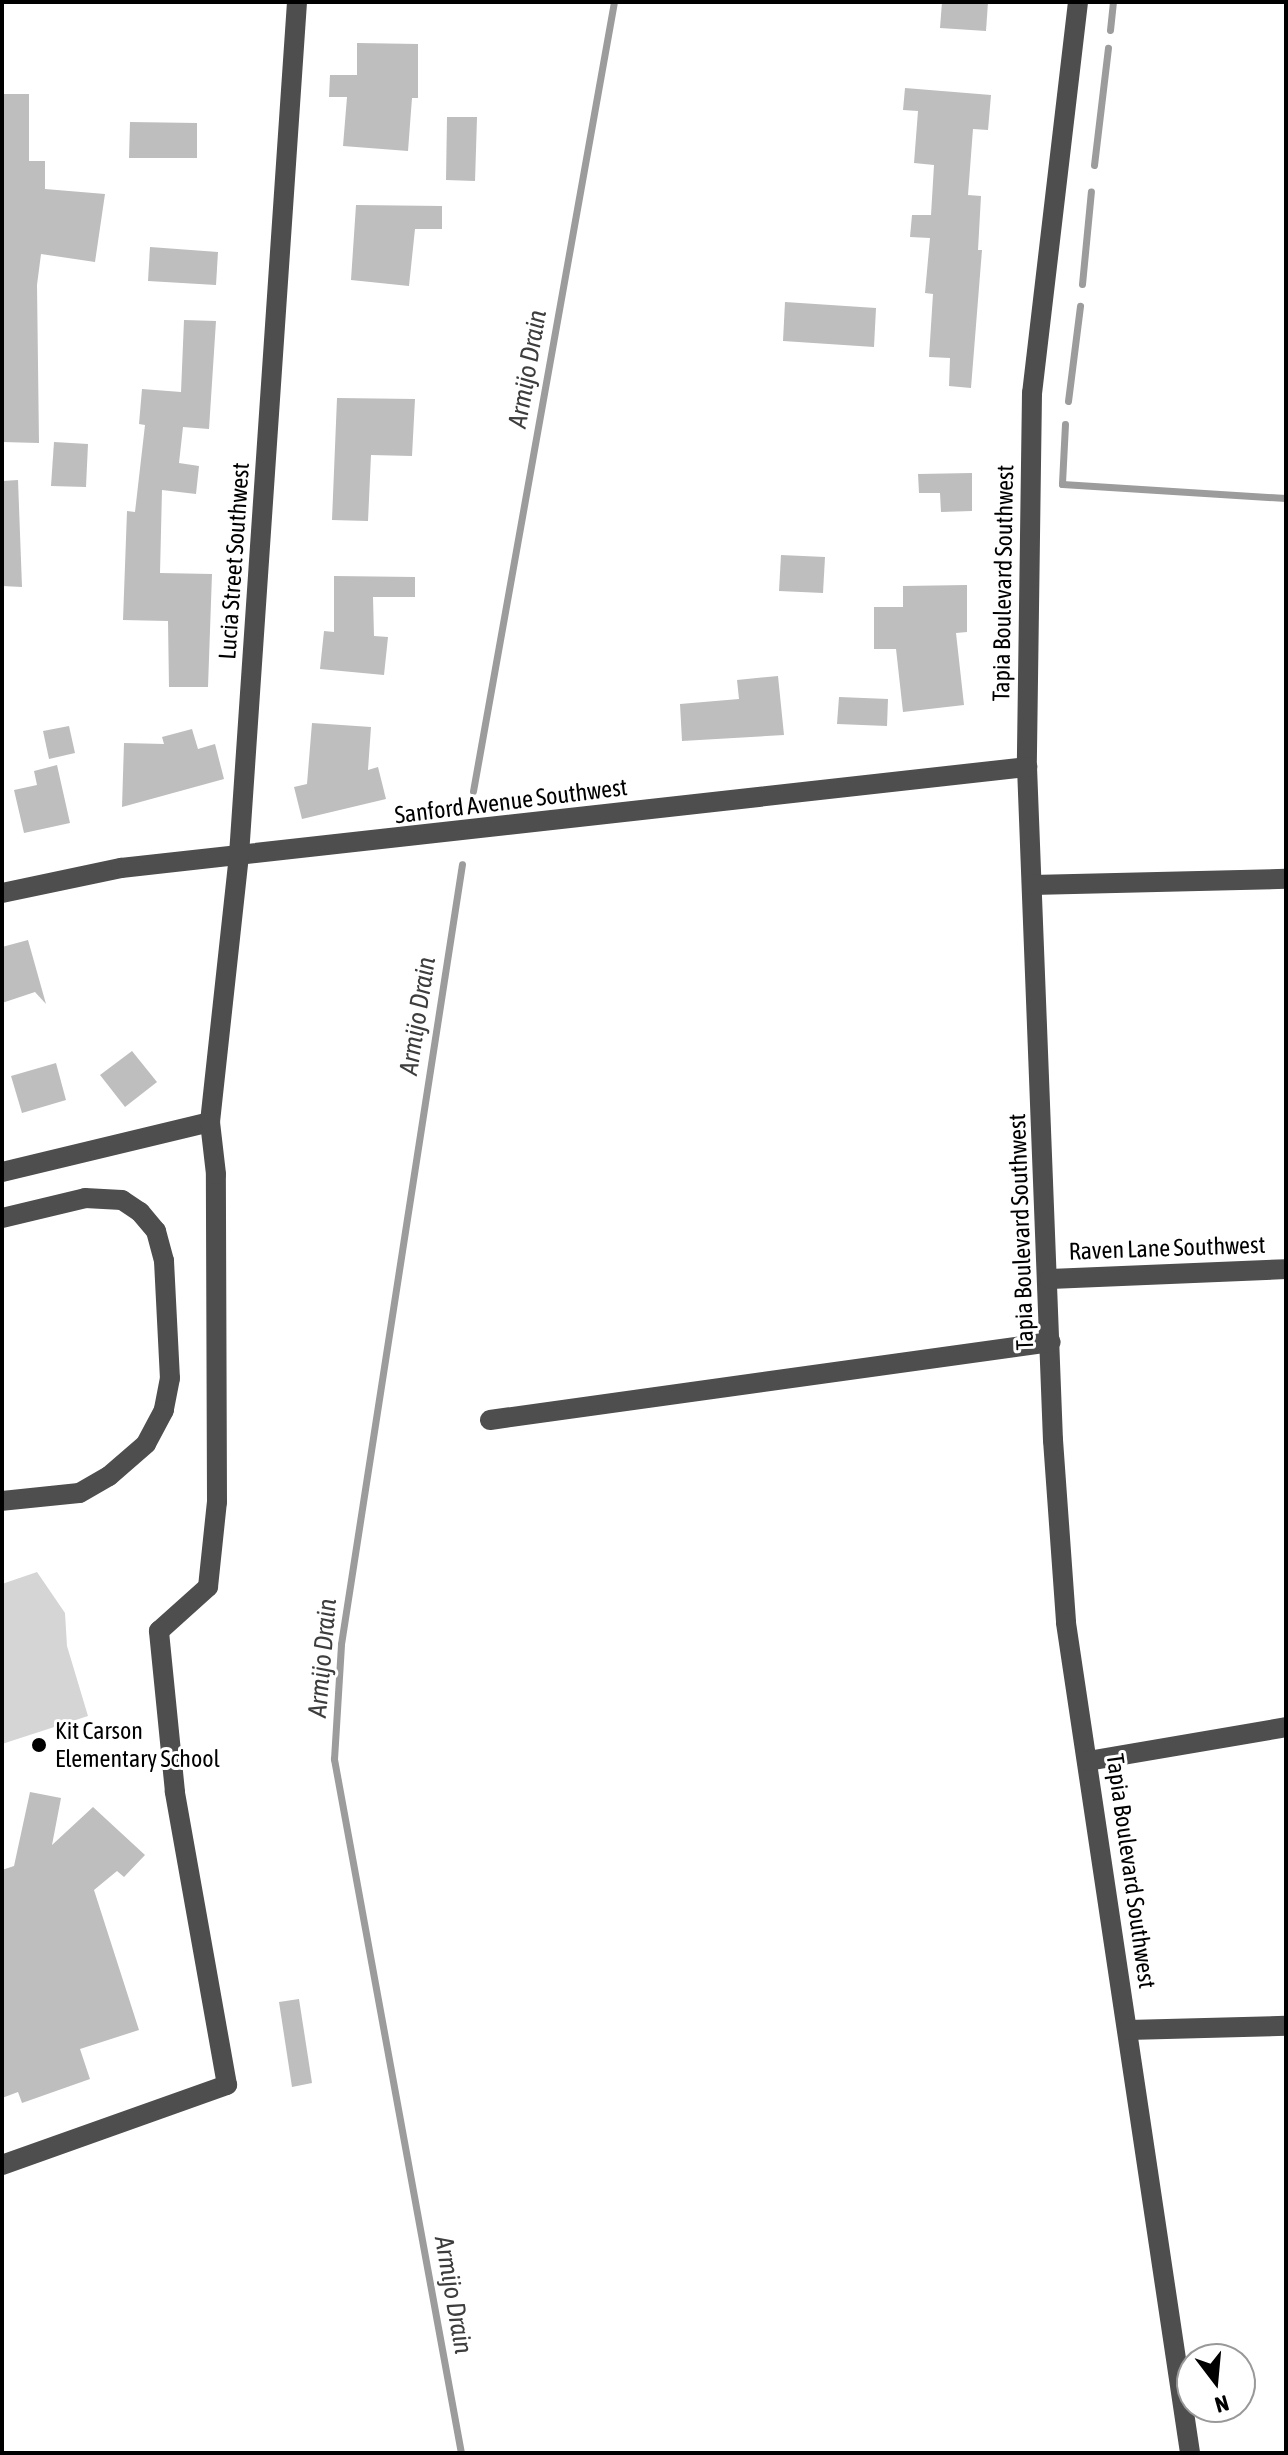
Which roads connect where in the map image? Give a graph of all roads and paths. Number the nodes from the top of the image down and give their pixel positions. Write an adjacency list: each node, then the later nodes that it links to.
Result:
1 (297, 2): 4 (street, Lucia Street Southwest)
2 (1078, 2): 3 (street, Tapia Boulevard Southwest)
3 (1027, 767): 4 (street, Sanford Avenue Southwest); 6 (street, Tapia Boulevard Southwest)
4 (239, 855): 7 (street, Sanford Avenue Southwest); 8 (street, Lucia Street Southwest)
5 (1286, 879): 6 (street)
6 (1032, 885): 12 (street, Tapia Boulevard Southwest)
7 (2, 893)
8 (210, 1122): 9 (street); 20 (street, Lucia Street Southwest)
9 (2, 1172)
10 (2, 1218): 15 (street)
11 (1286, 1269): 12 (street, Raven Lane Southwest)
12 (1050, 1279): 13 (street, Tapia Boulevard Southwest)
13 (1051, 1342): 14 (street); 17 (street, Tapia Boulevard Southwest)
14 (490, 1420)
15 (2, 1501)
16 (1286, 1727): 17 (street)
17 (1088, 1761): 19 (street, Tapia Boulevard Southwest)
18 (1286, 2026): 19 (street)
19 (1128, 2030): 21 (street, Tapia Boulevard Southwest)
20 (2, 2165)
21 (1190, 2453)

